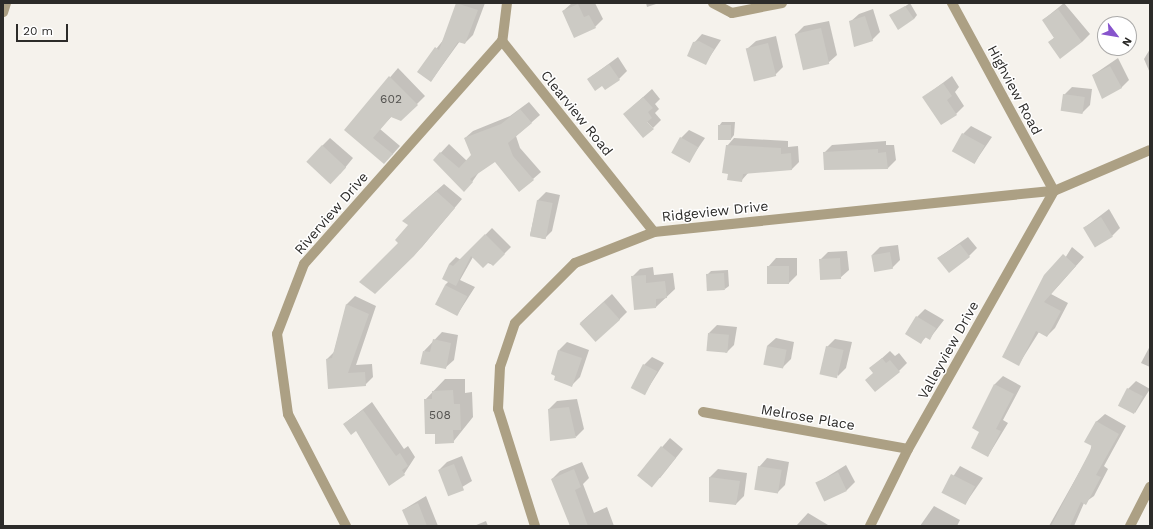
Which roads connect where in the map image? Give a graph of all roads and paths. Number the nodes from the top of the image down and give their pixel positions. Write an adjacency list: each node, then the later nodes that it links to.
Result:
1 (6, 3): 6 (lane)
2 (507, 3): 7 (street)
3 (712, 3): 4 (street)
4 (782, 3)
5 (952, 3): 9 (street, Highview Road)
6 (3, 12)
7 (502, 41): 10 (street, Clearview Road); 14 (street, Riverview Drive)
8 (1150, 150): 9 (street, Ridgeview Drive)
9 (1054, 191): 10 (street, Ridgeview Drive); 12 (street, Valleyview Drive)
10 (654, 232): 15 (street, Ridgeview Drive)
11 (703, 412): 12 (street, Melrose Place)
12 (908, 449): 16 (street, Valleyview Drive)
13 (1150, 487): 17 (street)
14 (346, 526)
15 (534, 526)
16 (870, 526)
17 (1130, 526)

